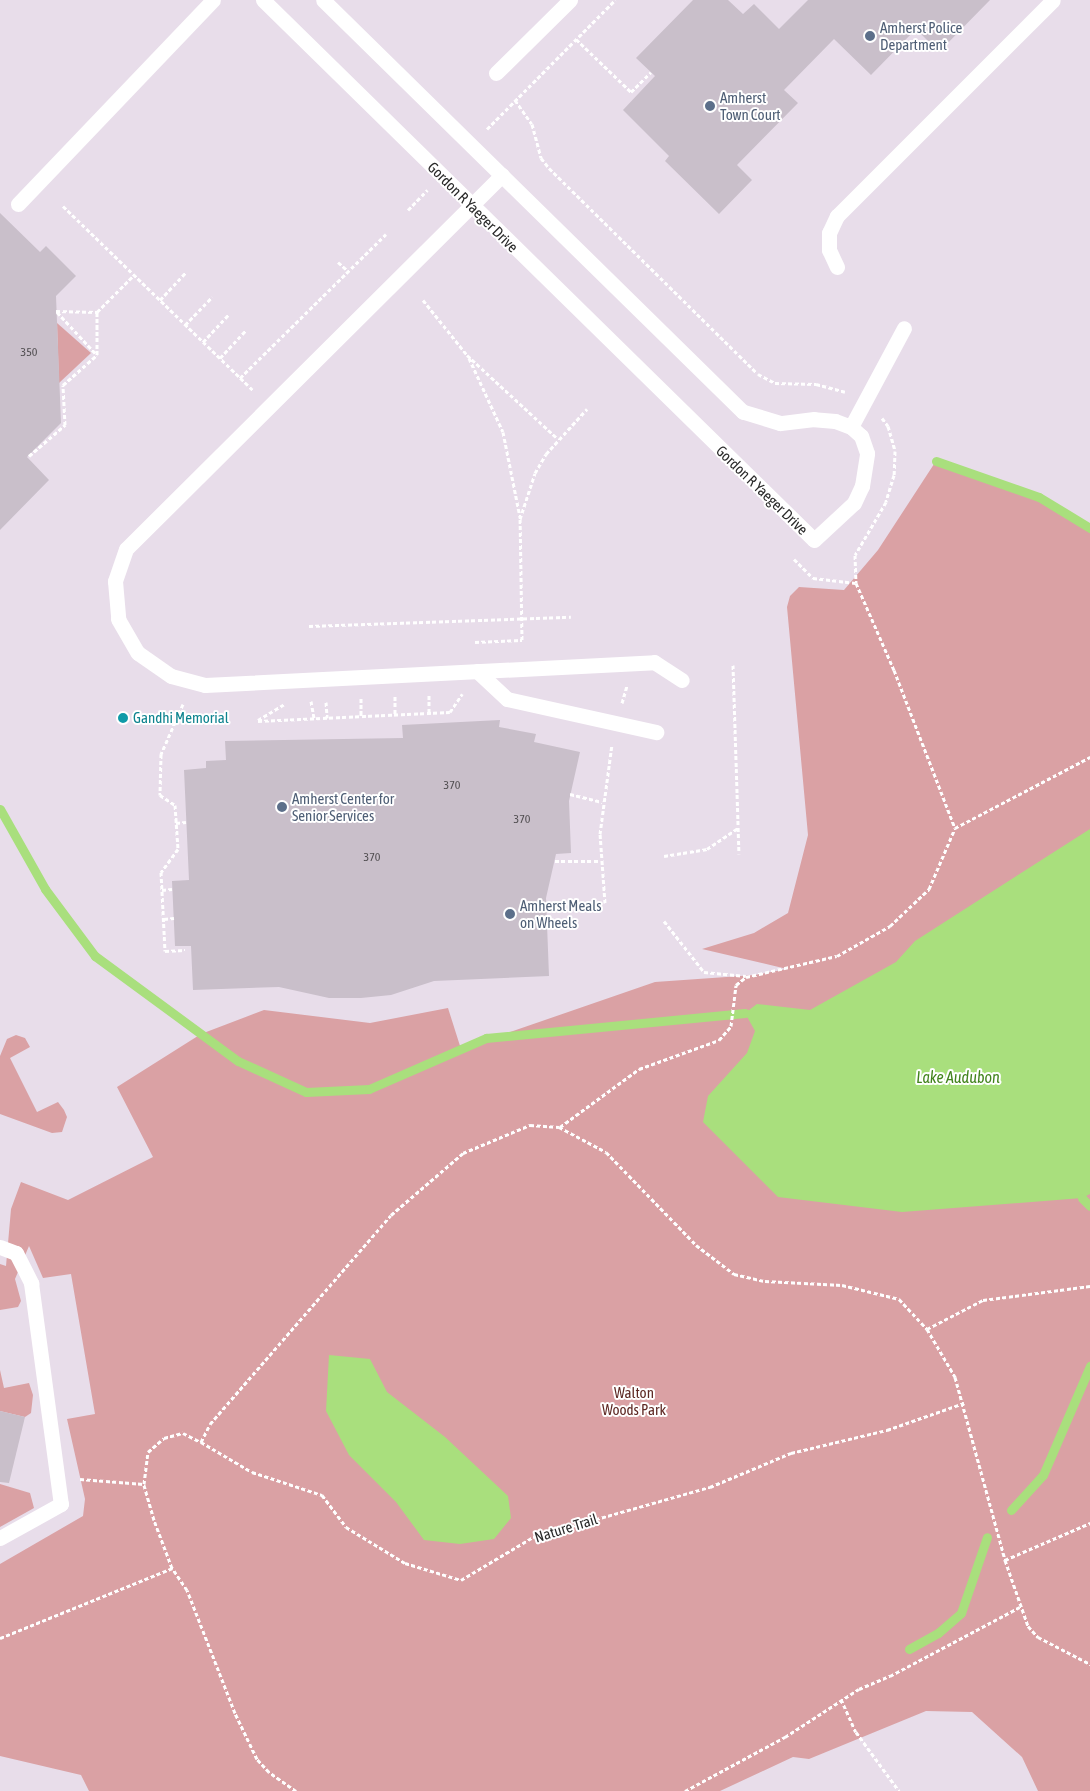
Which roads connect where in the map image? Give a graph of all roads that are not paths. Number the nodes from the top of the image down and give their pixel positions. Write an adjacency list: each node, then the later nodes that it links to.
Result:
1 (213, 0): 8 (lane)
2 (263, 0): 9 (lane, Gordon R Yaeger Drive)
3 (323, 0): 7 (lane)
4 (570, 0): 6 (lane)
5 (1053, 0): 10 (lane)
6 (496, 73)
7 (502, 175): 9 (lane); 12 (lane)
8 (18, 204)
9 (472, 207): 12 (lane, Gordon R Yaeger Drive); 13 (lane)
10 (836, 267)
11 (904, 328): 12 (lane)
12 (851, 427)
13 (476, 671): 14 (lane); 15 (lane)
14 (682, 680)
15 (656, 732)
16 (0, 1247): 17 (lane)
17 (0, 1538)

